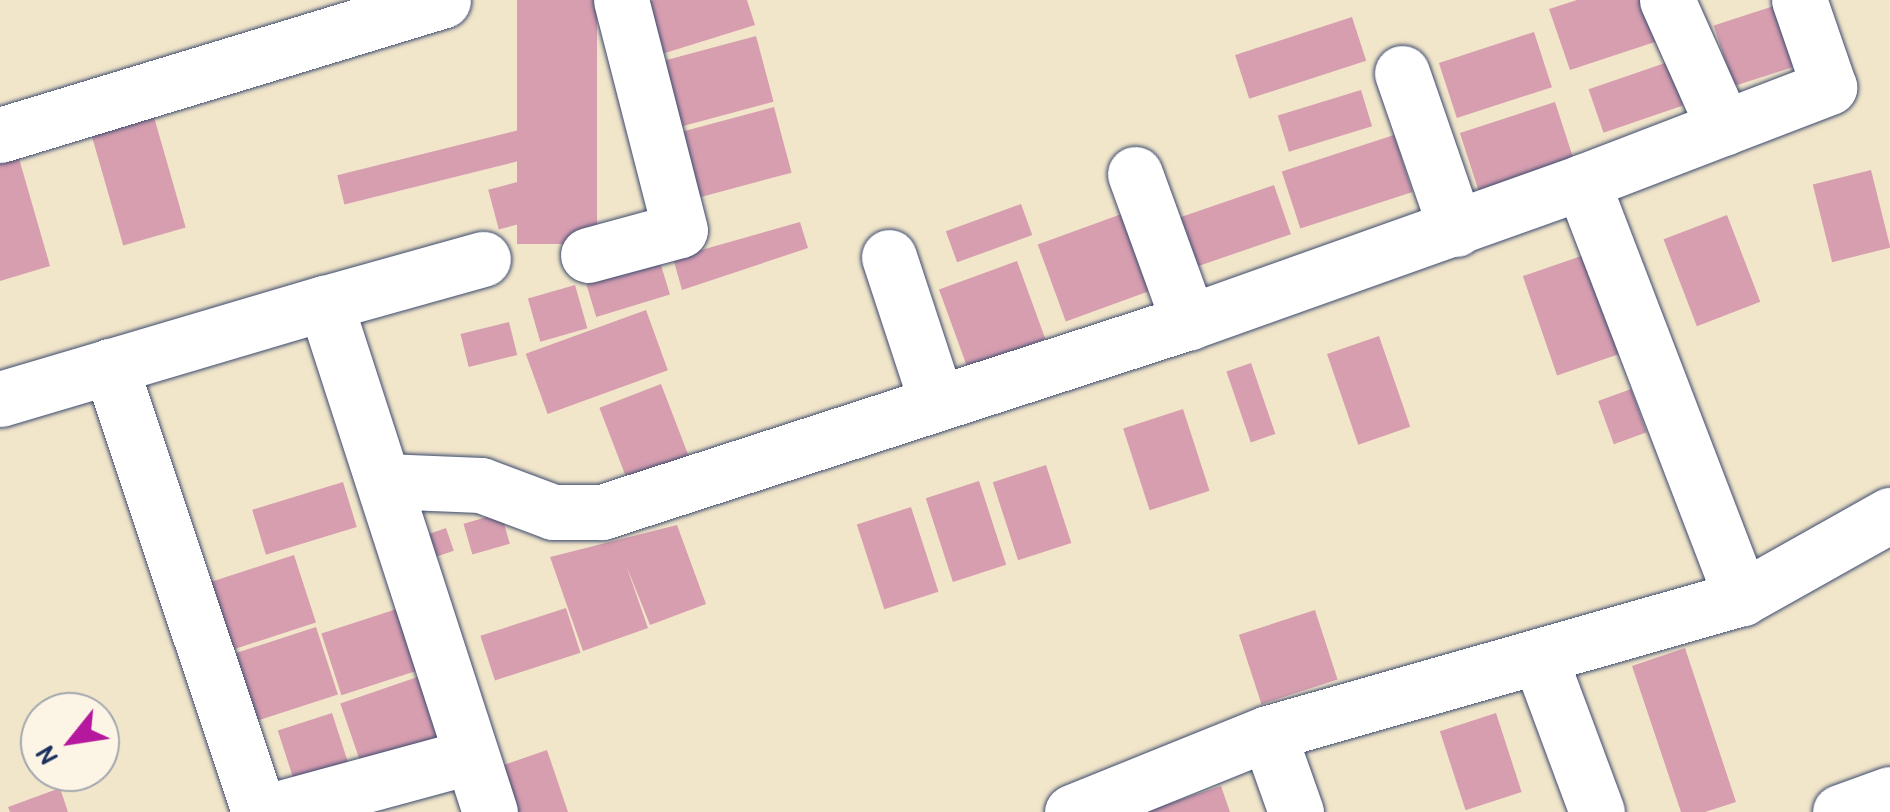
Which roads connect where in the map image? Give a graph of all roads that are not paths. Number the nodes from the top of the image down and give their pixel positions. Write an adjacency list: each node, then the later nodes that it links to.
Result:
1 (443, 0): 7 (street)
2 (621, 0): 11 (street)
3 (1666, 0): 6 (street)
4 (1799, 0): 6 (street)
5 (1402, 74): 10 (street)
6 (1724, 128): 9 (street)
7 (0, 135)
8 (1136, 174): 15 (street)
9 (1582, 182): 10 (street); 21 (street)
10 (1456, 230): 15 (street)
11 (588, 255)
12 (889, 257): 18 (street)
13 (483, 259): 14 (street)
14 (325, 303): 16 (street); 19 (street)
15 (1189, 322): 18 (street)
16 (110, 366): 17 (street); 27 (street)
17 (0, 399)
18 (937, 403): 19 (street)
19 (384, 481): 24 (street)
20 (1890, 516): 21 (street)
21 (1742, 598): 22 (street)
22 (1539, 656): 23 (street); 30 (street)
23 (1268, 733): 26 (street); 29 (street)
24 (472, 756): 27 (street); 28 (street)
25 (1890, 794): 31 (street)
26 (1095, 808)
27 (263, 812)
28 (490, 812)
29 (1296, 812)
30 (1596, 812)
31 (1840, 812)

